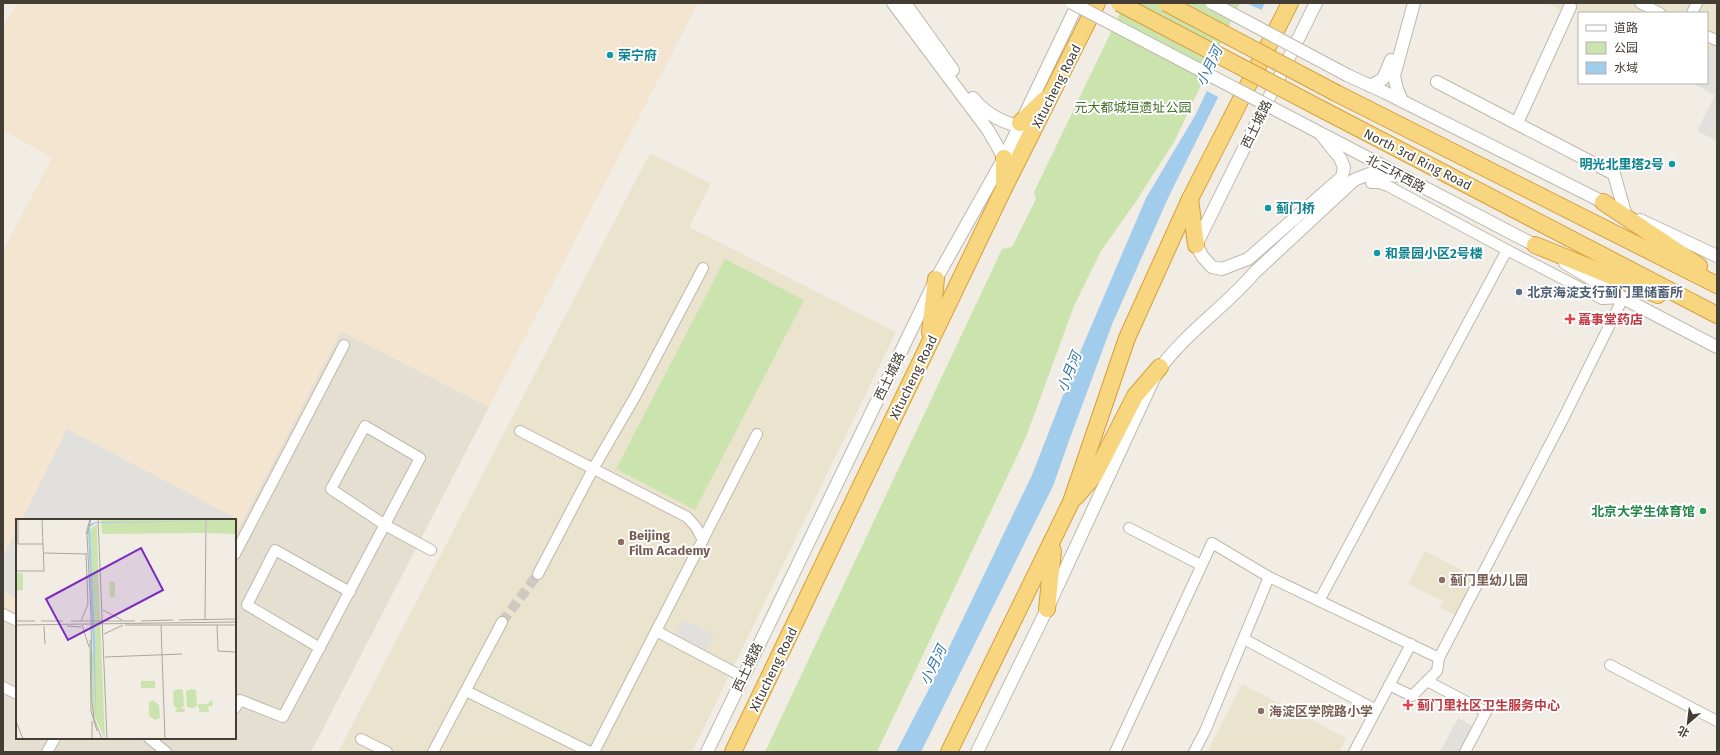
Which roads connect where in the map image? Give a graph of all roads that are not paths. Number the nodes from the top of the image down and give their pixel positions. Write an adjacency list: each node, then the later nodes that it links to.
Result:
1 (893, 3): 25 (street)
2 (905, 3): 22 (street)
3 (1072, 3): 24 (street, 北三环西路, bridge)
4 (1078, 3): 22 (street, 西土城路)
5 (1097, 3): 20 (highway, Xitucheng Road)
6 (1119, 3): 41 (highway, North 3rd Ring Road, bridge)
7 (1166, 3): 39 (highway, North 3rd Ring Road, bridge)
8 (1212, 3): 19 (street, bridge)
9 (1290, 3): 29 (highway)
10 (1316, 3): 32 (street, 西土城路)
11 (1406, 3): 19 (street)
12 (1414, 3): 21 (street)
13 (1640, 3): 16 (street)
14 (1697, 3): 17 (street)
15 (1571, 5): 23 (street)
16 (1658, 12)
17 (1692, 12)
18 (1437, 82): 23 (street)
19 (1370, 86): 21 (street)
20 (1053, 92): 22 (highway); 28 (highway, Xitucheng Road)
21 (1402, 101): 30 (street)
22 (1020, 123): 25 (street, 西土城路)
23 (1516, 123): 31 (street)
24 (1320, 133): 26 (street, 北三环西路); 32 (street)
25 (1004, 158): 28 (highway); 38 (street, 西土城路)
26 (1402, 176): 33 (street, 北三环西路); 46 (street)
27 (1371, 183): 34 (street)
28 (1004, 188): 43 (highway, Xitucheng Road)
29 (1190, 199): 32 (highway); 50 (highway)
30 (1602, 202): 31 (street); 37 (highway)
31 (1625, 213): 35 (street)
32 (1196, 245)
33 (1535, 245): 40 (street, 北三环西路); 42 (highway)
34 (1506, 250): 40 (street); 61 (street)
35 (1717, 256)
36 (703, 268): 49 (street)
37 (1717, 278)
38 (936, 279): 43 (highway); 72 (street, 西土城路)
39 (1717, 285)
40 (1623, 298): 45 (street, 北三环西路); 70 (street)
41 (1717, 315)
42 (1717, 319)
43 (929, 344): 91 (highway, Xitucheng Road)
44 (344, 345): 56 (street)
45 (1717, 347)
46 (1160, 367): 50 (highway); 62 (street)
47 (520, 431): 49 (street)
48 (757, 434): 54 (street)
49 (593, 469): 54 (street); 58 (street)
50 (1071, 502): 53 (highway)
51 (385, 524): 51 (street); 55 (street); 60 (street)
52 (1129, 528): 57 (street)
53 (1054, 539): 62 (highway); 92 (highway)
54 (703, 540): 66 (street)
55 (431, 550)
56 (236, 552)
57 (1201, 565): 59 (street); 94 (street)
58 (538, 574)
59 (1269, 577): 61 (street); 67 (street)
60 (350, 592): 69 (street); 69 (street)
61 (1319, 602): 68 (street)
62 (1046, 609): 93 (street)
63 (3, 614): 64 (street)
64 (16, 620)
65 (502, 622): 76 (street)
66 (656, 631): 72 (street); 89 (street)
67 (1244, 639): 79 (street); 95 (street)
68 (1411, 644): 70 (street); 74 (street)
69 (320, 648): 78 (street)
70 (1439, 658): 73 (street)
71 (1610, 665): 80 (street)
72 (743, 677): 90 (street, 西土城路)
73 (1427, 681): 74 (street); 97 (street)
74 (1389, 685): 79 (street)
75 (3, 687): 77 (street)
76 (466, 691): 87 (street); 88 (street)
77 (16, 694)
78 (236, 706)
79 (1376, 710): 96 (street)
80 (1717, 721)
81 (54, 739): 84 (street)
82 (150, 739): 85 (street)
83 (361, 739): 86 (street)
84 (47, 752)
85 (166, 752)
86 (387, 752)
87 (433, 752)
88 (590, 752)
89 (594, 752)
90 (707, 752)
91 (733, 752)
92 (949, 752)
93 (976, 752)
94 (1115, 752)
95 (1194, 752)
96 (1354, 752)
97 (1465, 752)

